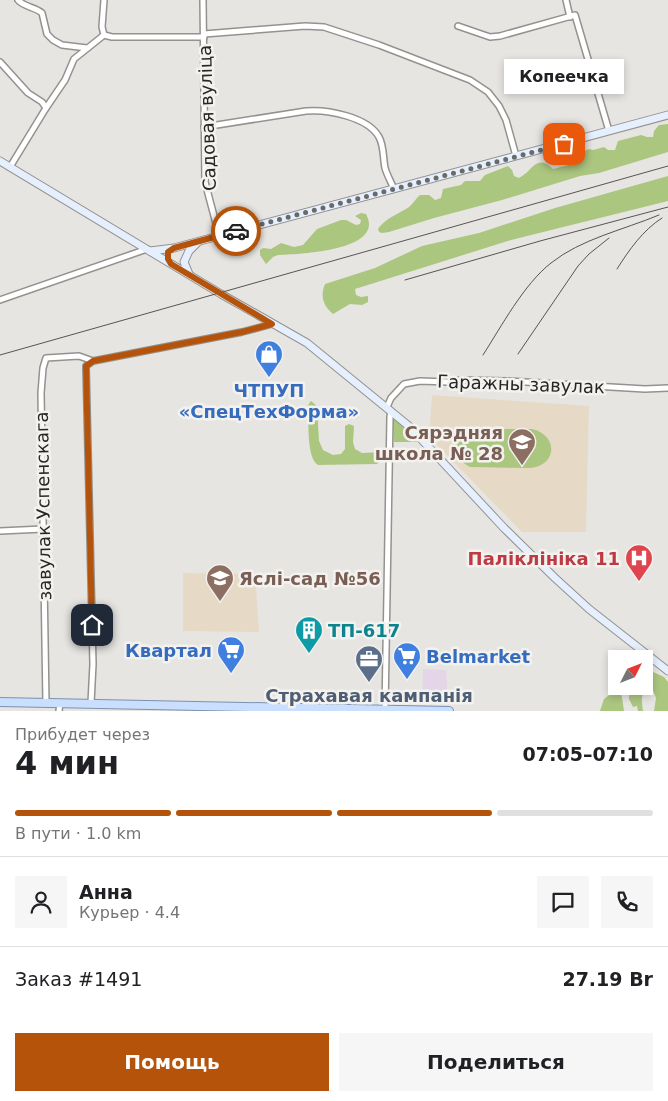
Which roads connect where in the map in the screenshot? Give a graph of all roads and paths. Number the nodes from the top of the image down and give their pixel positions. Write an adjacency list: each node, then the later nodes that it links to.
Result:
1 (18, 0): 9 (street)
2 (104, 0): 7 (street)
3 (203, 0): 8 (street, Садовая вуліца)
4 (566, 0): 5 (street)
5 (573, 16): 6 (street); 14 (street)
6 (458, 26)
7 (104, 35): 8 (street); 9 (street)
8 (204, 36): 13 (street, Садовая вуліца); 15 (street)
9 (87, 48): 11 (street)
10 (0, 62): 11 (street)
11 (46, 108): 17 (street)
12 (668, 115): 14 (main road)
13 (204, 127): 18 (street); 19 (street, Садовая вуліца)
14 (609, 131): 15 (main road)
15 (516, 156): 18 (main road)
16 (0, 161): 17 (main road)
17 (10, 167): 22 (main road)
18 (394, 189): 19 (main road)
19 (219, 236): 20 (main road)
20 (202, 240): 21 (main road); 23 (main road)
21 (174, 248): 22 (main road); 23 (main road); 24 (main road)
22 (149, 250): 24 (main road); 26 (street)
23 (185, 260): 24 (main road); 25 (main road)
24 (171, 264): 25 (main road)
25 (190, 274): 27 (main road)
26 (0, 300)
27 (272, 324): 28 (street); 30 (main road)
28 (93, 361): 31 (street, завулак Успенскага); 36 (street)
29 (668, 388): 30 (street, Гаражны завулак)
30 (389, 409): 33 (main road); 41 (street)
31 (43, 528): 32 (street); 35 (street, завулак Успенскага)
32 (0, 531)
33 (668, 671)
34 (0, 702): 35 (main road)
35 (46, 703): 37 (main road)
36 (91, 704): 37 (main road); 38 (main road)
37 (60, 707)
38 (177, 708): 39 (main road)
39 (254, 709): 40 (main road)
40 (319, 710): 41 (main road)
41 (385, 710): 42 (main road)
42 (449, 711)

